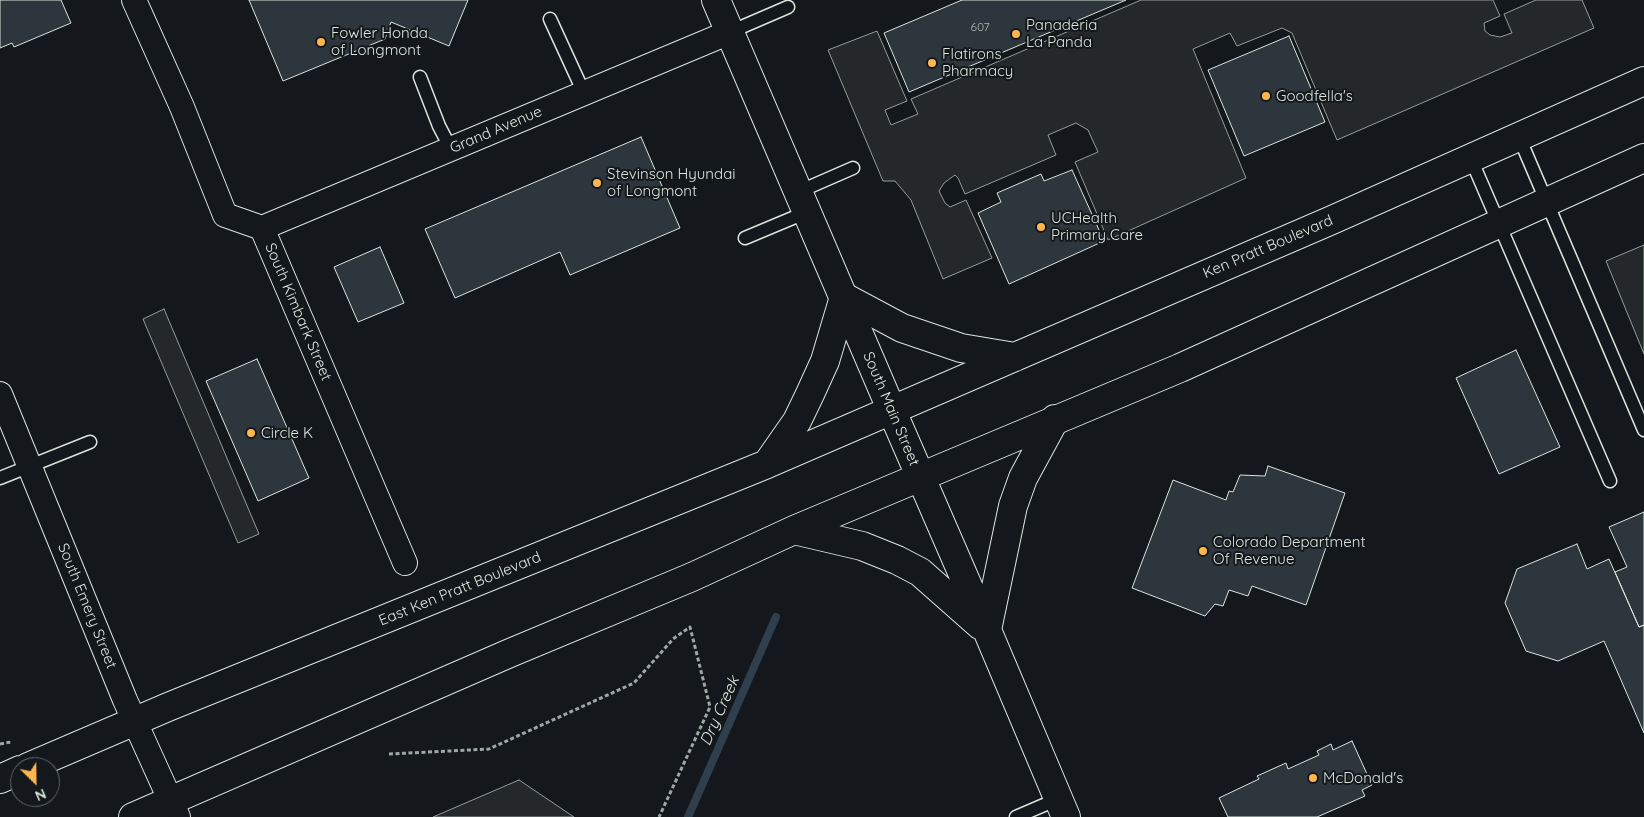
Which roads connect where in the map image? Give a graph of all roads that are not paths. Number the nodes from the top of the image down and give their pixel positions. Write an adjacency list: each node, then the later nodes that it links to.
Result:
1 (134, 0): 17 (street, South Kimbark Street)
2 (716, 0): 5 (main road, South Main Street)
3 (788, 7): 5 (lane)
4 (550, 19): 8 (lane)
5 (730, 32): 8 (street, Grand Avenue); 15 (main road, South Main Street)
6 (420, 77): 10 (lane)
7 (1644, 81): 9 (main road, Ken Pratt Boulevard)
8 (584, 93): 10 (street, Grand Avenue)
9 (1519, 137): 12 (main road, Ken Pratt Boulevard); 14 (lane)
10 (451, 149): 17 (street, Grand Avenue)
11 (1644, 158): 14 (main road)
12 (1471, 159): 16 (lane); 20 (main road, Ken Pratt Boulevard)
13 (854, 168): 15 (lane)
14 (1548, 201): 16 (main road); 24 (lane)
15 (803, 202): 18 (lane); 19 (main road, South Main Street)
16 (1498, 223): 23 (main road); 30 (lane)
17 (262, 228): 32 (street, South Kimbark Street)
18 (745, 238)
19 (844, 297): 20 (main road); 22 (main road, South Main Street); 26 (main road)
20 (1015, 356): 22 (main road, Ken Pratt Boulevard)
21 (0, 394): 27 (street, South Emery Street)
22 (892, 411): 26 (main road, East Ken Pratt Boulevard); 28 (main road, South Main Street)
23 (1055, 419): 28 (main road); 33 (main road)
24 (1644, 430)
25 (90, 442): 27 (lane)
26 (768, 464): 34 (main road, East Ken Pratt Boulevard)
27 (30, 466): 29 (lane); 34 (street, South Emery Street)
28 (920, 477): 31 (main road); 33 (main road, South Main Street)
29 (0, 478)
30 (1610, 481)
31 (794, 530): 33 (main road); 37 (main road)
32 (405, 563)
33 (987, 630): 36 (main road, South Main Street)
34 (135, 722): 35 (main road, East Ken Pratt Boulevard); 37 (street, South Emery Street)
35 (52, 757)
36 (1062, 808): 39 (lane)
37 (174, 809): 38 (main road)
38 (133, 817)
39 (1016, 817)

